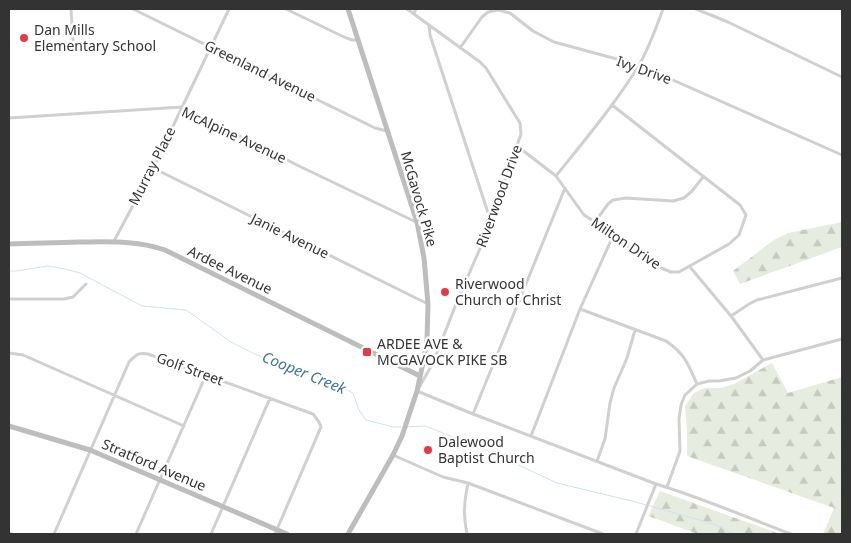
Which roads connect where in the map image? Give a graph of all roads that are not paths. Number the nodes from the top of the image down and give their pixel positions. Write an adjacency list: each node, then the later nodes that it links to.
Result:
1 (71, 9): 12 (street)
2 (133, 9): 14 (street, Greenland Avenue)
3 (228, 9): 14 (street, Murray Place)
4 (286, 9): 13 (street)
5 (348, 9): 13 (street, McGavock Pike)
6 (408, 9): 10 (street, Riverwood Drive)
7 (416, 9): 10 (street)
8 (662, 9): 16 (street)
9 (696, 9): 17 (street)
10 (414, 13): 11 (street, Riverwood Drive)
11 (429, 24): 15 (street, Riverwood Drive); 28 (street)
12 (73, 40)
13 (358, 40): 21 (street, McGavock Pike)
14 (210, 46): 19 (street, Murray Place); 21 (street, Greenland Avenue)
15 (460, 48): 16 (street, Ivy Drive); 22 (street, Riverwood Drive)
16 (639, 65): 18 (street); 23 (street, Ivy Drive)
17 (842, 77)
18 (612, 105): 25 (street); 26 (street, Milton Drive)
19 (182, 107): 20 (street, McAlpine Avenue); 24 (street, Murray Place); 29 (street, McAlpine Avenue)
20 (9, 118)
21 (388, 131): 29 (street, McGavock Pike)
22 (517, 146): 25 (street, Milton Drive); 28 (street, Riverwood Drive)
23 (842, 155)
24 (152, 168): 32 (street, Murray Place); 38 (street, Janie Avenue)
25 (556, 176): 27 (street, Milton Drive)
26 (703, 176): 30 (street); 34 (street, Milton Drive)
27 (565, 188): 30 (street, Milton Drive); 54 (street)
28 (490, 220): 46 (street, Riverwood Drive)
29 (417, 222): 38 (street, McGavock Pike)
30 (595, 222): 31 (street, Milton Drive)
31 (613, 236): 34 (street, Milton Drive); 39 (street)
32 (113, 242): 33 (street, Ardee Avenue); 48 (street, Ardee Avenue)
33 (9, 244)
34 (690, 267): 40 (street)
35 (842, 278): 40 (street)
36 (86, 284): 37 (street)
37 (9, 299)
38 (428, 304): 45 (street, McGavock Pike)
39 (580, 309): 41 (street); 57 (street)
40 (731, 316): 44 (street)
41 (635, 330): 50 (street); 60 (street)
42 (842, 339): 44 (street)
43 (9, 353): 52 (street)
44 (763, 360): 50 (street)
45 (424, 363): 46 (street); 48 (street, McGavock Pike)
46 (433, 363): 49 (street, Riverwood Drive)
47 (206, 375): 52 (street, Golf Street); 53 (street, Golf Street); 56 (street)
48 (420, 376): 49 (street, Ardee Avenue); 51 (street, McGavock Pike)
49 (426, 376): 51 (street, Riverwood Drive)
50 (697, 384): 64 (street)
51 (417, 391): 54 (street); 59 (street, McGavock Pike)
52 (114, 395): 56 (street); 58 (street, Golf Street)
53 (270, 398): 65 (street); 66 (street, Golf Street)
54 (473, 414): 57 (street)
55 (9, 426): 58 (street, Stratford Avenue)
56 (184, 426): 61 (street)
57 (531, 436): 60 (street)
58 (90, 450): 61 (street, Stratford Avenue); 67 (street, Golf Street)
59 (393, 455): 62 (street); 71 (street, McGavock Pike)
60 (597, 461): 63 (street)
61 (161, 480): 65 (street, Stratford Avenue); 68 (street)
62 (468, 483): 72 (street); 73 (street)
63 (656, 484): 64 (street); 74 (street)
64 (667, 487): 75 (street)
65 (224, 506): 66 (street, Stratford Avenue); 69 (street)
66 (276, 532): 70 (street, Stratford Avenue)
67 (54, 534)
68 (136, 534)
69 (211, 534)
70 (287, 534)
71 (348, 534)
72 (467, 534)
73 (603, 534)
74 (636, 534)
75 (791, 534)

